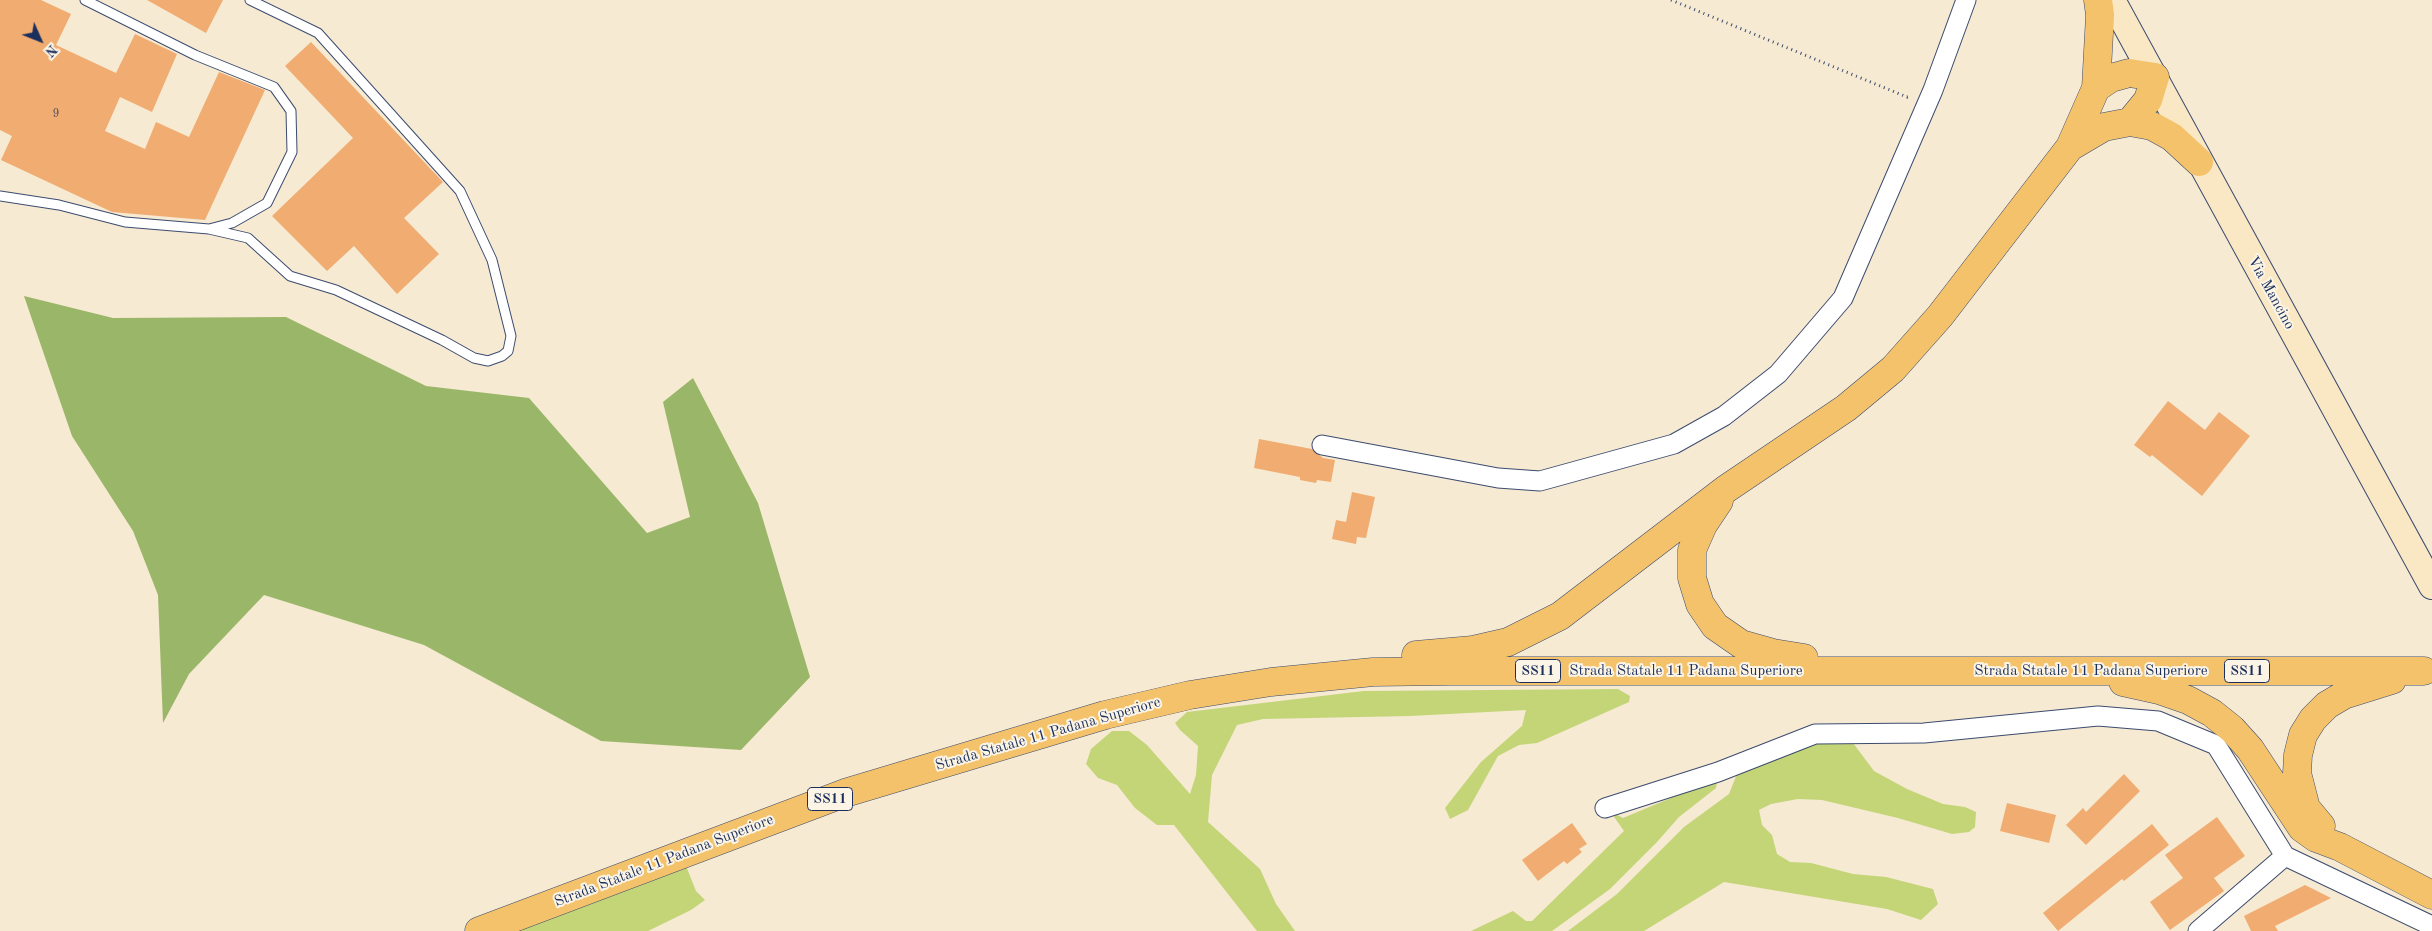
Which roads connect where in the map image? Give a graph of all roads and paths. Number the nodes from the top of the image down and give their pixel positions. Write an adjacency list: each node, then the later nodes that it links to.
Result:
1 (86, 0): 14 (lane)
2 (250, 0): 14 (lane)
3 (1671, 0): 9 (path)
4 (1966, 0): 9 (street)
5 (2098, 0): 8 (highway)
6 (2112, 0): 7 (main road, Via Mancino)
7 (2155, 77): 8 (highway); 10 (highway); 12 (main road, Via Mancino)
8 (2096, 88): 11 (highway)
9 (1933, 90): 15 (street)
10 (2130, 122): 11 (highway); 12 (highway)
11 (2070, 147): 16 (highway)
12 (2199, 162): 17 (main road, Via Mancino)
13 (0, 196): 14 (lane)
14 (210, 228)
15 (1322, 445)
16 (1726, 489): 18 (highway); 20 (highway)
17 (2432, 586)
18 (1887, 670): 19 (highway, Strada Statale 11 Padana Superiore / SS11); 20 (highway, Strada Statale 11 Padana Superiore / SS11)
19 (2071, 671): 22 (highway); 22 (highway, Strada Statale 11 Padana Superiore / SS11)
20 (1190, 695): 26 (highway, Strada Statale 11 Padana Superiore / SS11)
21 (1604, 808): 23 (street)
22 (2340, 847): 24 (highway)
23 (2285, 856): 25 (street); 27 (street)
24 (2427, 890)
25 (2432, 926)
26 (479, 931)
27 (2198, 931)

